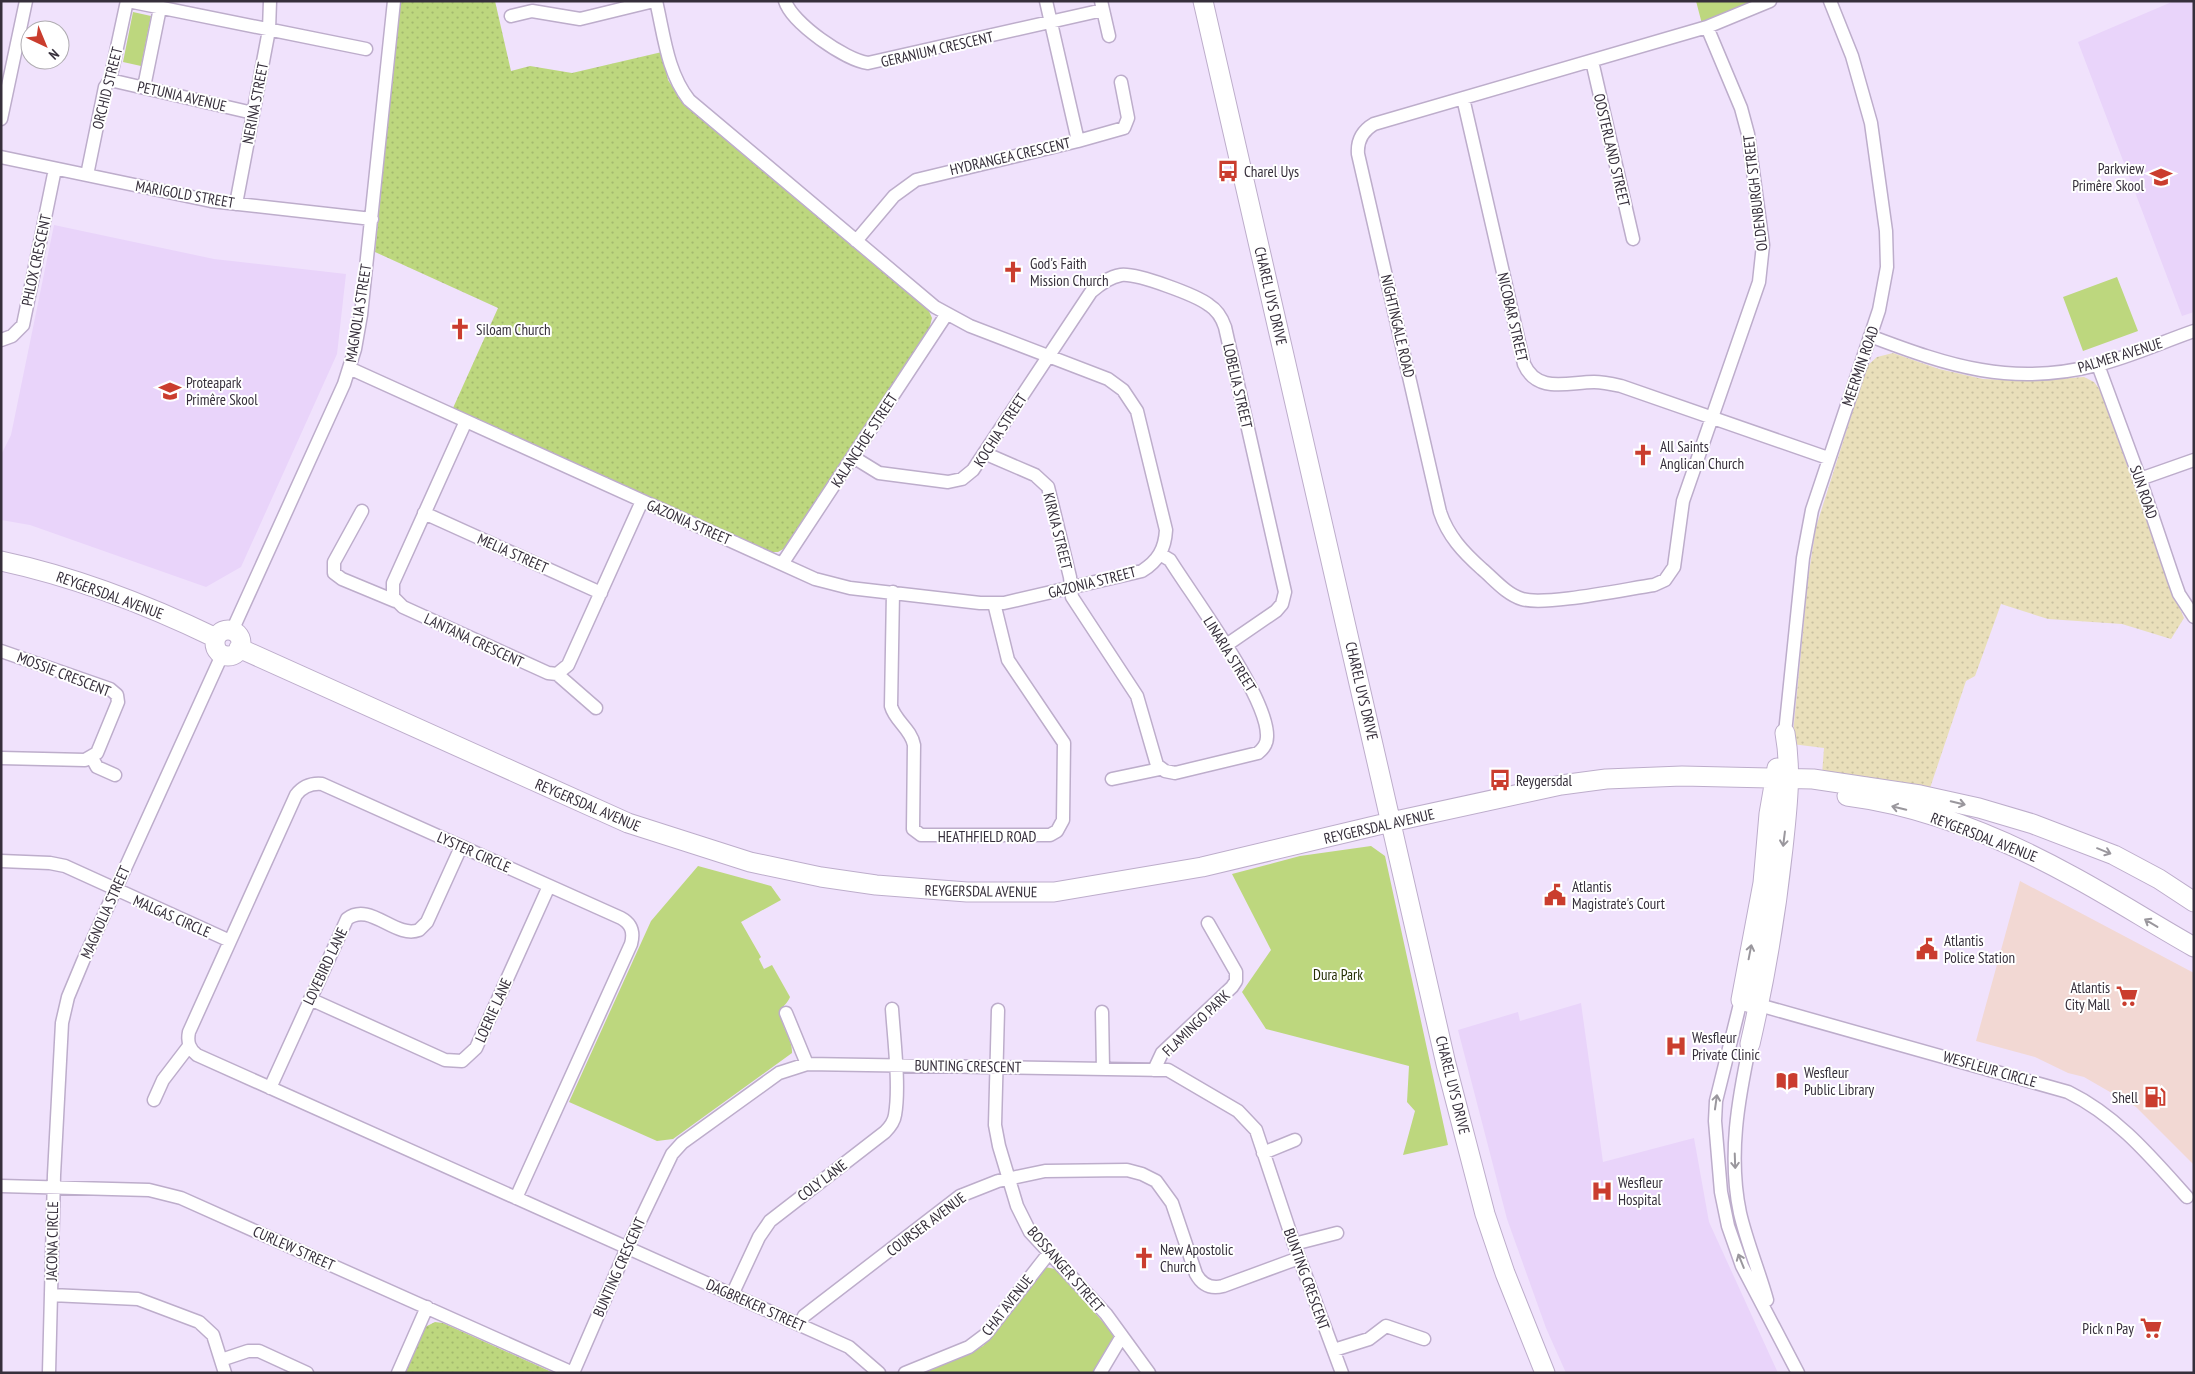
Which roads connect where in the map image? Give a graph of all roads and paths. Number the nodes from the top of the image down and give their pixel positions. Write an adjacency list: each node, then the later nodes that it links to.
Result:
1 (26, 1): 26 (street)
2 (127, 1): 12 (street, ORCHID STREET); 21 (street, ORCHID STREET)
3 (270, 1): 17 (street, NERINA STREET)
4 (394, 1): 32 (street, MAGNOLIA STREET)
5 (655, 1): 13 (street); 34 (street)
6 (785, 1): 15 (street, GERANIUM CRESCENT)
7 (1046, 1): 15 (street, HYDRANGEA CRESCENT)
8 (1203, 1): 73 (main road, CHAREL UYS DRIVE)
9 (1770, 1): 16 (street, NIGHTINGALE ROAD)
10 (1830, 1): 37 (street, MEERMIN ROAD)
11 (1102, 6): 15 (street, GERANIUM CRESCENT); 18 (street)
12 (160, 8): 17 (street, ORCHID STREET); 23 (street)
13 (546, 8): 14 (street)
14 (511, 16)
15 (1051, 23): 27 (street, HYDRANGEA CRESCENT)
16 (1707, 27): 20 (street, NIGHTINGALE ROAD); 42 (street, OLDENBURGH STREET)
17 (269, 30): 19 (street, ORCHID STREET); 25 (street, NERINA STREET)
18 (1109, 36)
19 (366, 49)
20 (1592, 61): 24 (street, NIGHTINGALE ROAD); 33 (street, OOSTERLAND STREET)
21 (110, 80): 23 (street, PETUNIA AVENUE); 30 (street, ORCHID STREET)
22 (1121, 82): 27 (street)
23 (144, 87): 25 (street, PETUNIA AVENUE)
24 (1463, 98): 42 (street, NICOBAR STREET); 42 (street, NIGHTINGALE ROAD)
25 (253, 113): 31 (street, NERINA STREET)
26 (1, 119)
27 (1078, 141): 34 (street, HYDRANGEA CRESCENT)
28 (1, 157): 29 (street, MARIGOLD STREET)
29 (55, 169): 30 (street, MARIGOLD STREET); 38 (street, PHLOX CRESCENT)
30 (87, 175): 31 (street, MARIGOLD STREET)
31 (236, 204): 32 (street, MARIGOLD STREET)
32 (372, 219): 41 (street, MAGNOLIA STREET)
33 (1633, 239)
34 (856, 240): 35 (street)
35 (946, 315): 39 (street); 45 (street, KALANCHOE STREET)
36 (2194, 331): 40 (street, PALMER AVENUE)
37 (1870, 336): 40 (street, PALMER AVENUE); 46 (street, MEERMIN ROAD)
38 (1, 340)
39 (1047, 356): 44 (street, KOCHIA STREET); 52 (street); 62 (street, LOBELIA STREET)
40 (2098, 365): 48 (street, SUN ROAD)
41 (349, 368): 43 (street, GAZONIA STREET); 61 (street, MAGNOLIA STREET)
42 (1710, 419): 46 (street, NICOBAR STREET)
43 (466, 421): 49 (street, GAZONIA STREET); 51 (street)
44 (984, 453): 45 (street, KOCHIA STREET); 55 (street, KIRKIA STREET)
45 (853, 457): 54 (street, KALANCHOE STREET)
46 (1828, 458): 66 (street, MEERMIN ROAD)
47 (2194, 460): 48 (street)
48 (2140, 480): 60 (street, SUN ROAD)
49 (642, 501): 54 (street, GAZONIA STREET); 57 (street)
50 (362, 511): 58 (street, LANTANA CRESCENT)
51 (424, 513): 57 (street, MELIA STREET); 58 (street)
52 (1160, 554): 55 (street, GAZONIA STREET); 62 (street, LINARIA STREET)
53 (1, 561): 61 (main road, REYGERSDAL AVENUE)
54 (782, 564): 56 (street, GAZONIA STREET)
55 (1071, 588): 59 (street, GAZONIA STREET); 69 (street)
56 (893, 592): 59 (street, GAZONIA STREET); 59 (street, HEATHFIELD ROAD)
57 (601, 593): 64 (street)
58 (395, 601): 64 (street, LANTANA CRESCENT)
59 (994, 603)
60 (2194, 616)
61 (228, 643): 73 (main road, REYGERSDAL AVENUE); 77 (street, MAGNOLIA STREET)
62 (1225, 646): 69 (street, LINARIA STREET)
63 (1, 651): 68 (street, MOSSIE CRESCENT)
64 (557, 674): 65 (street)
65 (596, 708)
66 (1785, 734): 72 (main road, MEERMIN ROAD)
67 (1, 758): 68 (street)
68 (92, 758): 70 (street)
69 (1160, 769): 71 (street, LINARIA STREET)
70 (115, 775)
71 (1112, 779)
72 (1781, 784): 73 (main road, REYGERSDAL AVENUE); 78 (main road, REYGERSDAL AVENUE, one-way to 78); 81 (main road, REYGERSDAL AVENUE, one-way to 72); 83 (main road)
73 (1391, 822): 128 (main road, CHAREL UYS DRIVE)
74 (461, 846): 76 (street, LYSTER CIRCLE); 80 (street, LYSTER CIRCLE); 82 (street, LOVEBIRD LANE)
75 (1, 861): 77 (street, MALGAS CIRCLE)
76 (549, 886): 82 (street, LOERIE LANE); 103 (street, LYSTER CIRCLE)
77 (115, 890): 80 (street, MALGAS CIRCLE); 101 (street, MAGNOLIA STREET)
78 (2194, 902)
79 (1208, 923): 94 (street, FLAMINGO PARK)
80 (230, 941): 89 (street, LYSTER CIRCLE)
81 (2194, 946)
82 (310, 999): 95 (street, LOVEBIRD LANE)
83 (1750, 1002): 88 (main road); 102 (street, WESFLEUR CIRCLE); 112 (street, one-way to 83)
84 (892, 1009): 91 (street, COLY LANE)
85 (998, 1010): 92 (street, BOSSANGER STREET)
86 (1102, 1012): 93 (street)
87 (786, 1013): 90 (street)
88 (1750, 1044): 112 (street, one-way to 112)
89 (189, 1046): 95 (street); 96 (street, LYSTER CIRCLE)
90 (807, 1064): 91 (street, BUNTING CRESCENT); 106 (street, BUNTING CRESCENT)
91 (895, 1065): 92 (street, BUNTING CRESCENT); 110 (street, COLY LANE)
92 (996, 1066): 93 (street, BUNTING CRESCENT); 99 (street, BOSSANGER STREET)
93 (1103, 1068): 94 (street, BUNTING CRESCENT)
94 (1154, 1070): 98 (street, BUNTING CRESCENT)
95 (270, 1088): 103 (street)
96 (154, 1100)
97 (1295, 1140): 98 (street)
98 (1263, 1153): 105 (street, BUNTING CRESCENT)
99 (1009, 1179): 107 (street, BOSSANGER STREET); 108 (street, COURSER AVENUE); 113 (street, COURSER AVENUE)
100 (1, 1186): 101 (street, CURLEW STREET)
101 (54, 1187): 109 (street, JACONA CIRCLE); 111 (street, CURLEW STREET)
102 (2187, 1196)
103 (516, 1198): 106 (street)
104 (1337, 1233): 105 (street)
105 (1294, 1244): 108 (street, BUNTING CRESCENT)
106 (627, 1248): 110 (street, DAGBREKER STREET); 123 (street, BUNTING CRESCENT)
107 (1049, 1253): 114 (street, BOSSANGER STREET); 124 (street, CHAT AVENUE)
108 (1299, 1258): 116 (street, BUNTING CRESCENT)
109 (51, 1295): 117 (street, JACONA CIRCLE); 119 (street, JACONA CIRCLE)
110 (732, 1295): 113 (street, DAGBREKER STREET)
111 (427, 1307): 122 (street); 123 (street, CURLEW STREET)
112 (1772, 1319): 129 (street)
113 (800, 1324): 118 (street, DAGBREKER STREET)
114 (1122, 1336): 125 (street); 126 (street, BOSSANGER STREET)
115 (1424, 1339): 116 (street)
116 (1334, 1350): 127 (street, BUNTING CRESCENT)
117 (221, 1360): 120 (street, JACONA CIRCLE); 121 (street)
118 (876, 1372)
119 (49, 1373)
120 (225, 1373)
121 (307, 1373)
122 (398, 1373)
123 (573, 1373)
124 (905, 1373)
125 (1100, 1373)
126 (1149, 1373)
127 (1342, 1373)
128 (1545, 1373)
129 (1798, 1373)

